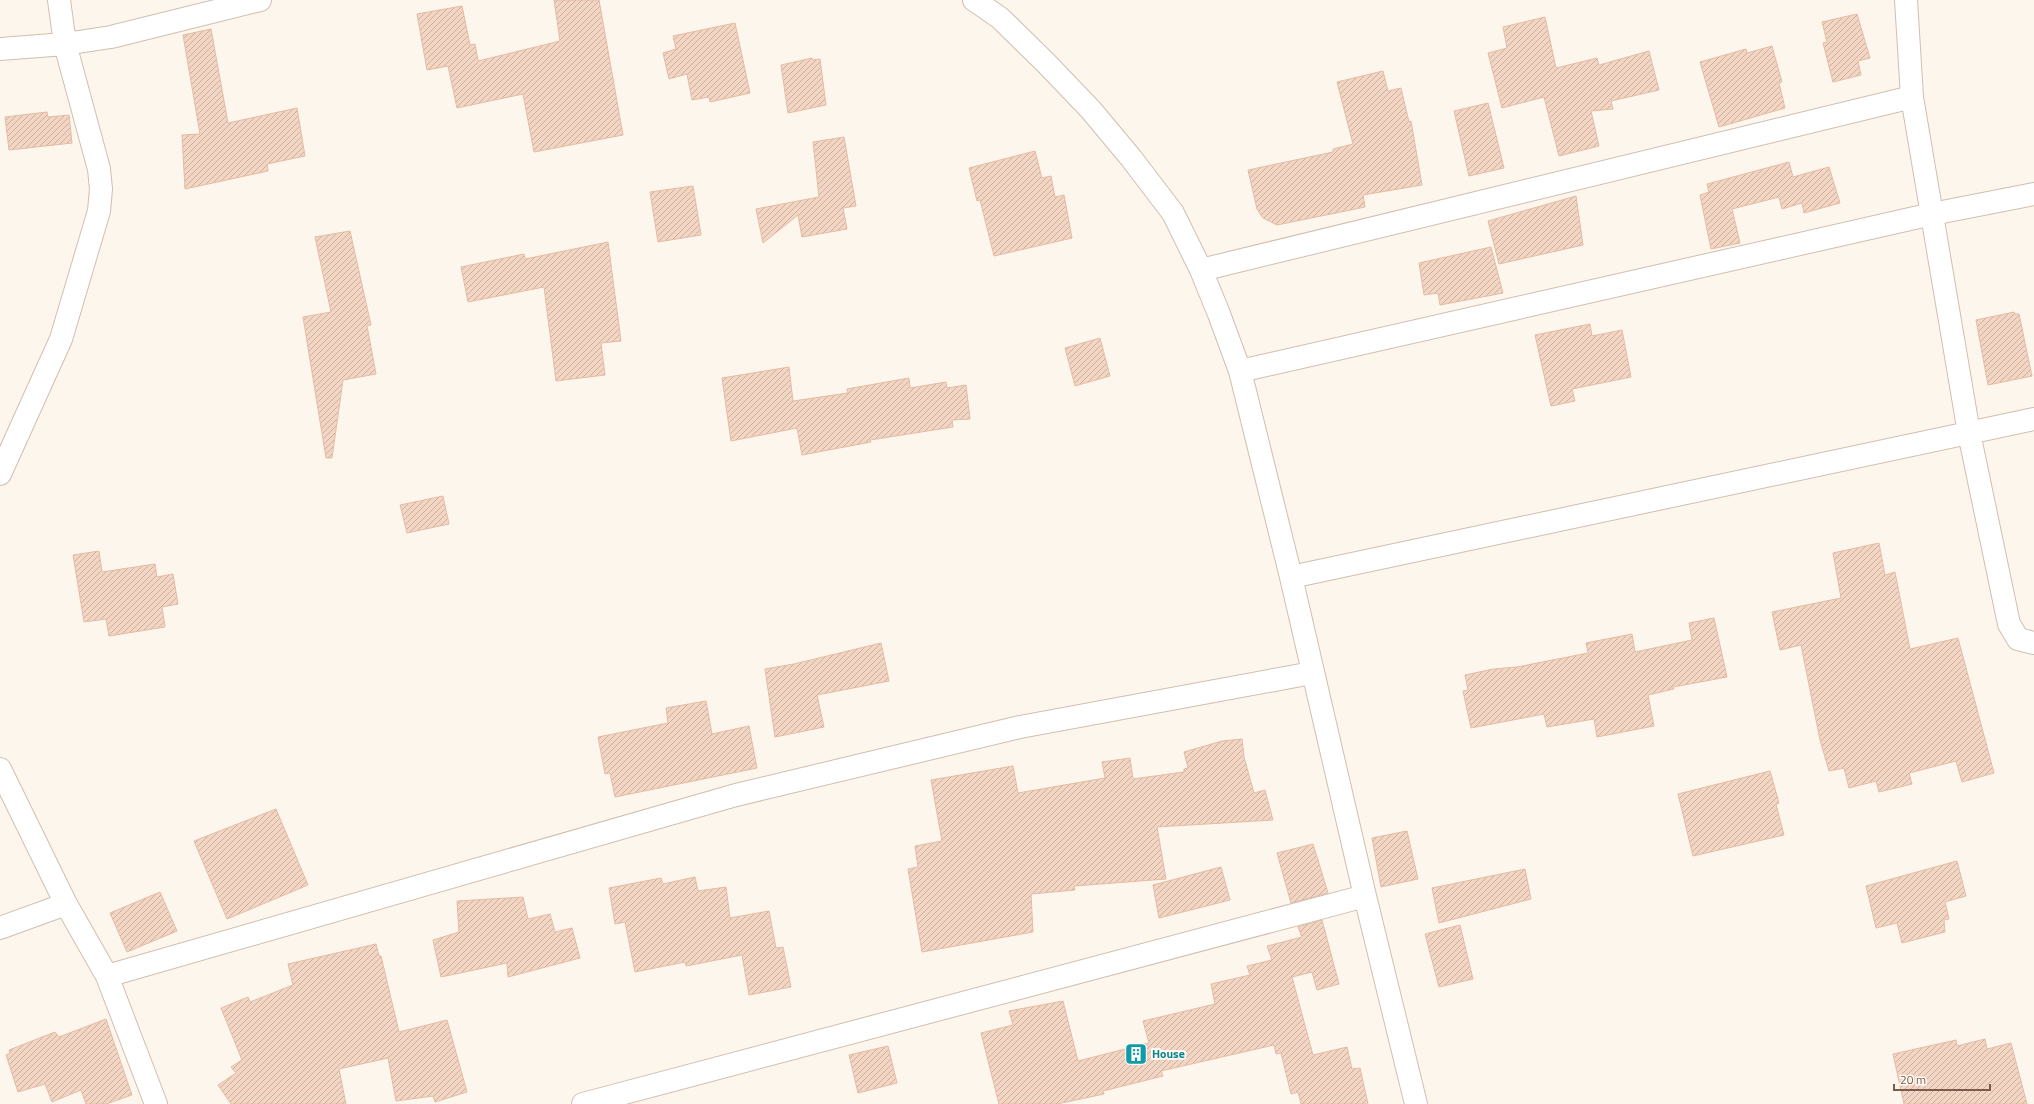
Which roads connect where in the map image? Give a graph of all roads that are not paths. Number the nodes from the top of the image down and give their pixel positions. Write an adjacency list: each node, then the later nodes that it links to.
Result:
1 (59, 0): 5 (street)
2 (260, 0): 5 (street)
3 (974, 0): 10 (street)
4 (1906, 0): 7 (street)
5 (65, 44): 6 (street); 14 (street)
6 (0, 49)
7 (1912, 97): 9 (street); 10 (street)
8 (2034, 194): 9 (street)
9 (1932, 214): 11 (street); 13 (street)
10 (1201, 270): 11 (street)
11 (1240, 370): 15 (street)
12 (2034, 419): 13 (street)
13 (1969, 433): 15 (street); 16 (street)
14 (0, 474)
15 (1291, 577): 17 (street)
16 (2034, 643)
17 (1312, 673): 19 (street); 22 (street)
18 (0, 769): 20 (street)
19 (1365, 896): 24 (street); 25 (street)
20 (66, 904): 21 (street); 22 (street)
21 (0, 928)
22 (107, 976): 23 (street)
23 (156, 1104)
24 (582, 1104)
25 (1416, 1104)

